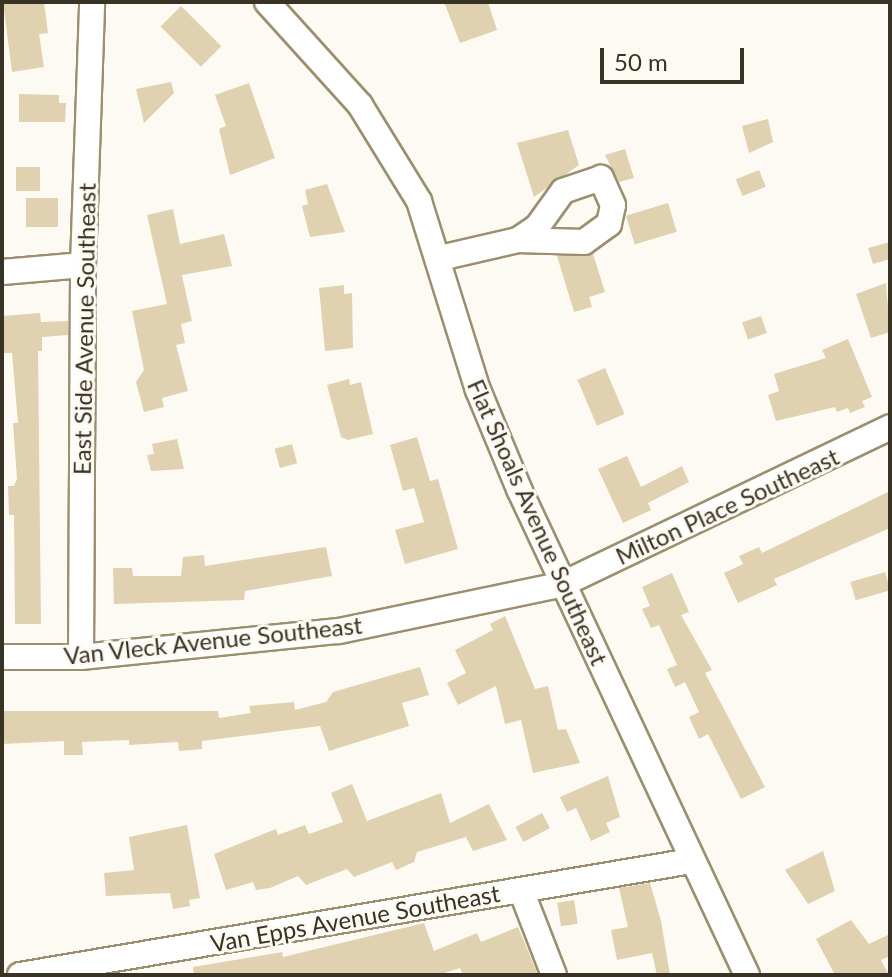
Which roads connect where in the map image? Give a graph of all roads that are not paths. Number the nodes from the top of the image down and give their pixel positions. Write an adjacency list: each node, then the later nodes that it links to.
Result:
1 (92, 2): 5 (street, East Side Avenue Southeast)
2 (267, 2): 4 (street, Flat Shoals Avenue Southeast)
3 (518, 240): 3 (street); 4 (street)
4 (440, 258): 8 (street, Flat Shoals Avenue Southeast)
5 (83, 265): 6 (street); 10 (street, East Side Avenue Southeast)
6 (2, 272)
7 (890, 427): 8 (street, Milton Place Southeast)
8 (563, 584): 10 (street, Van Vleck Avenue Southeast); 11 (street, Flat Shoals Avenue Southeast)
9 (2, 657): 10 (street, Van Vleck Avenue Southeast)
10 (81, 657)
11 (691, 861): 12 (street, Van Epps Avenue Southeast); 15 (street, Flat Shoals Avenue Southeast)
12 (521, 890): 13 (street, Van Epps Avenue Southeast); 14 (street)
13 (20, 975)
14 (554, 975)
15 (747, 975)

